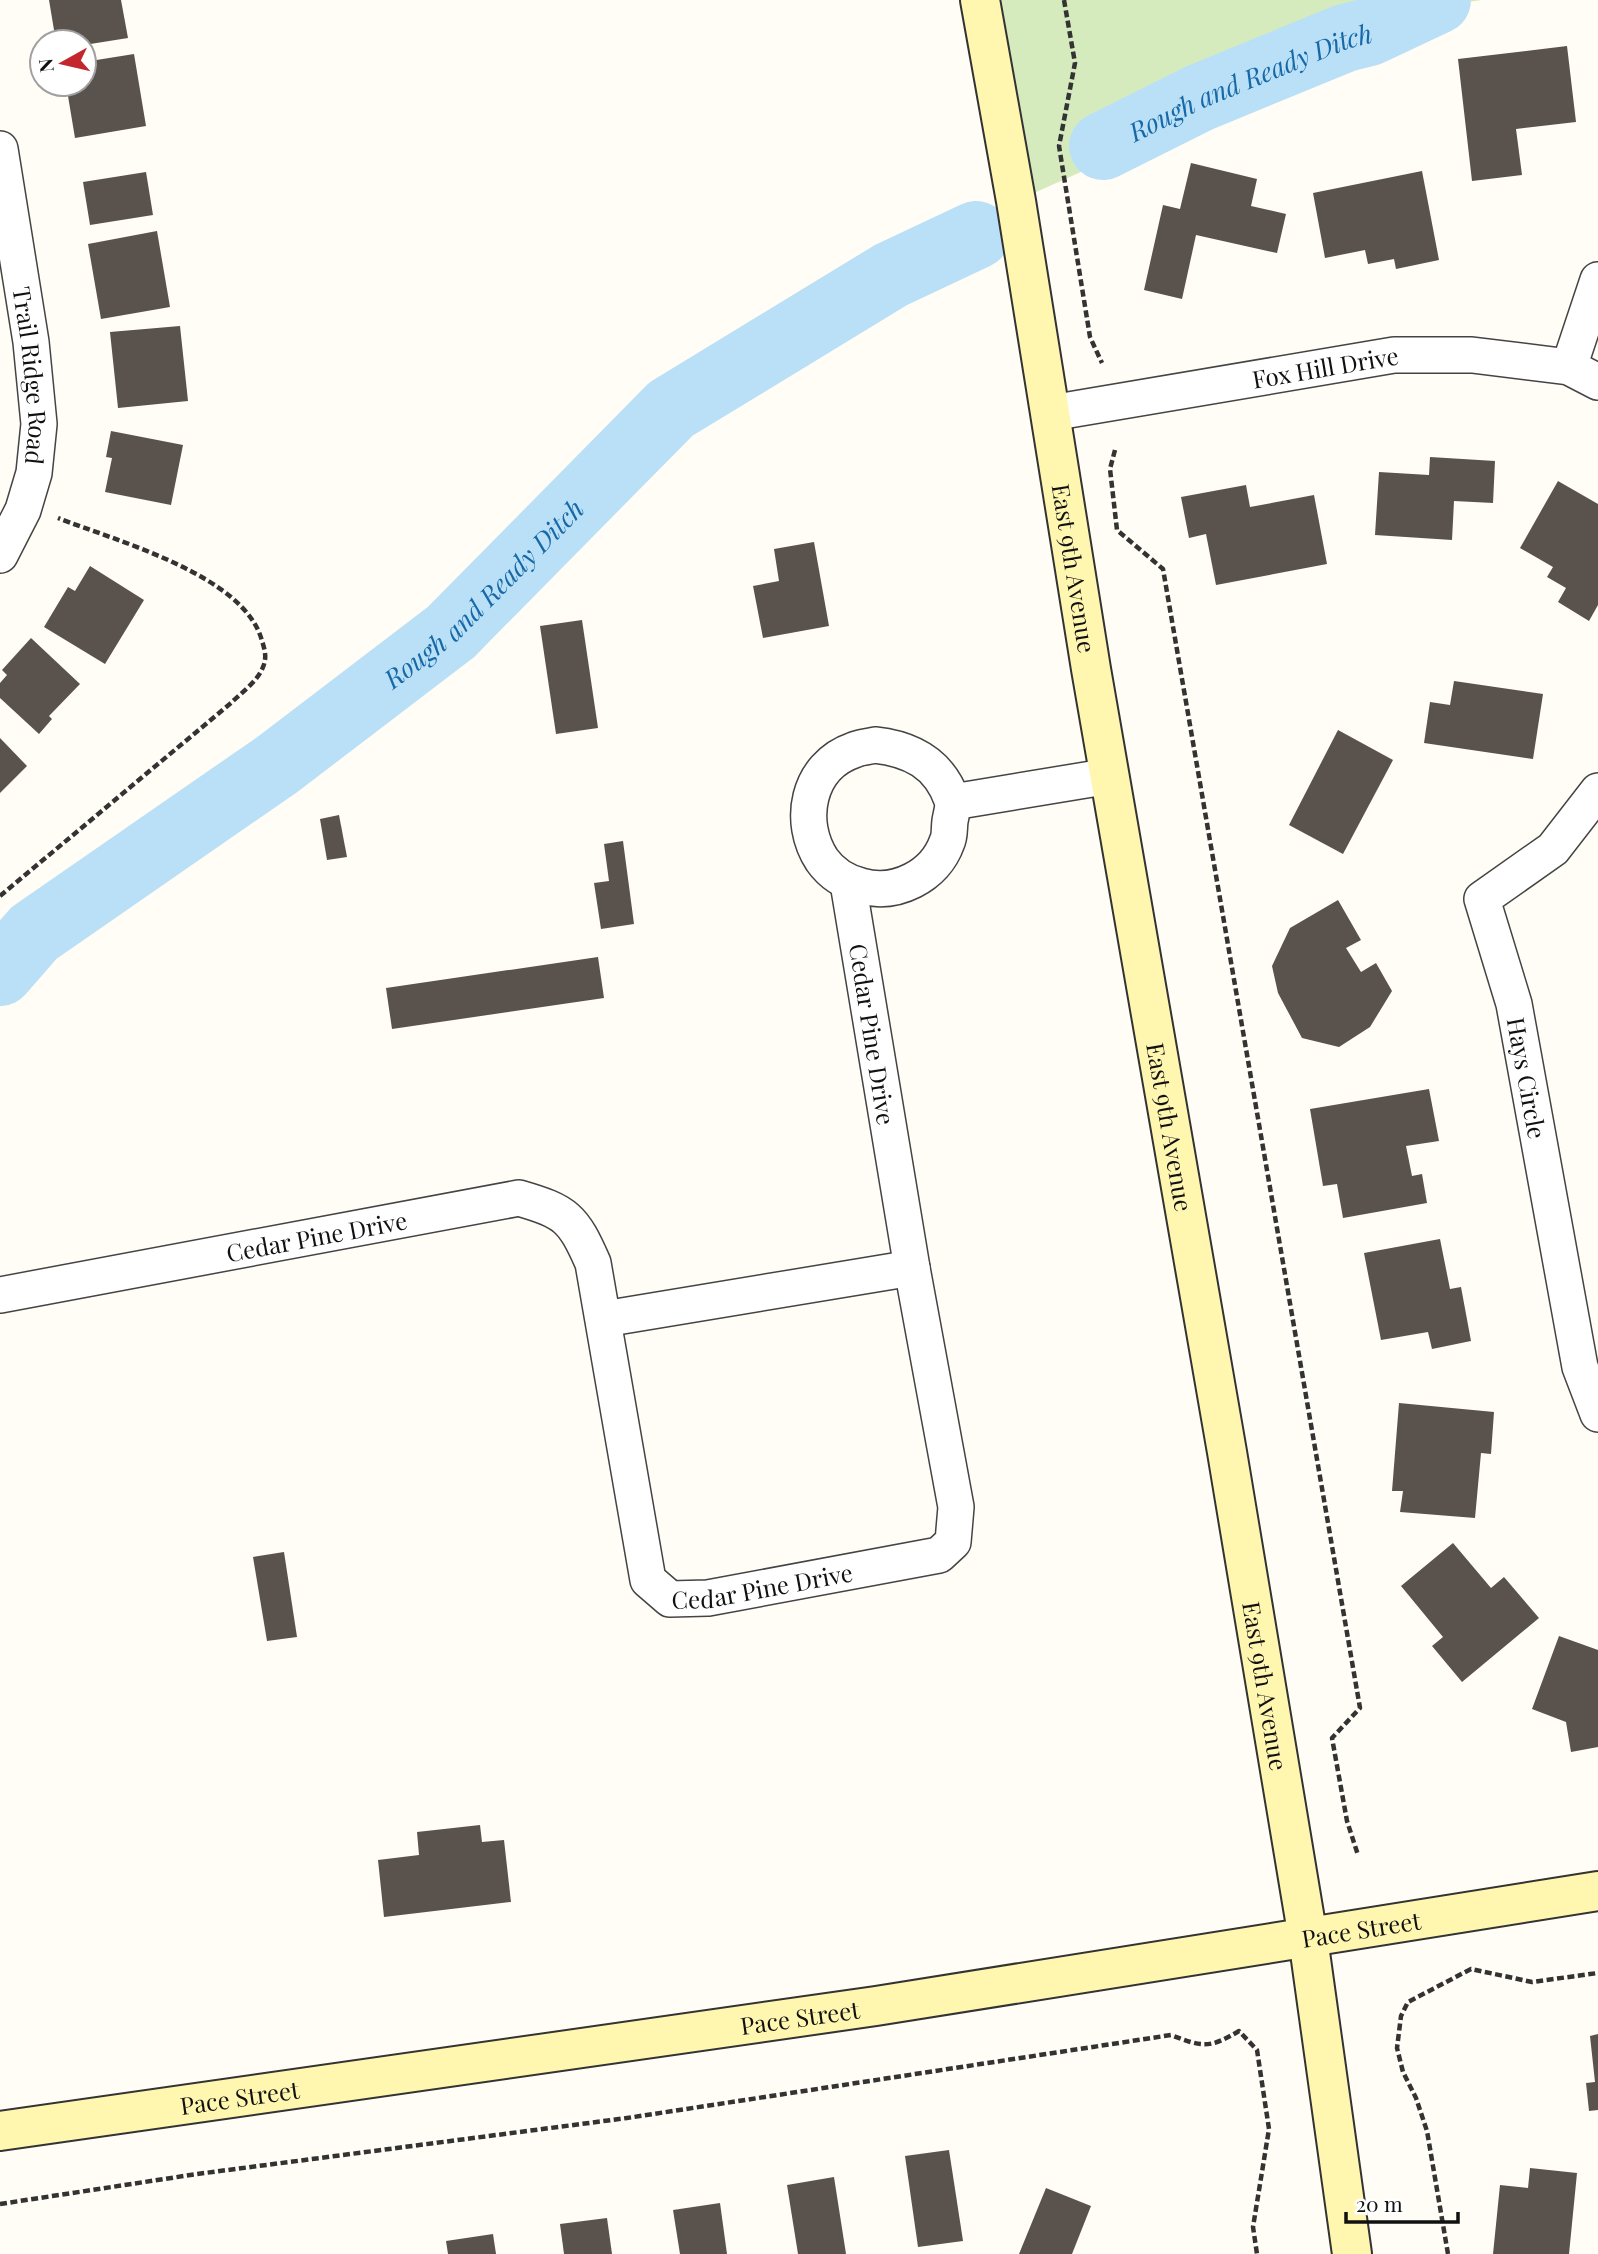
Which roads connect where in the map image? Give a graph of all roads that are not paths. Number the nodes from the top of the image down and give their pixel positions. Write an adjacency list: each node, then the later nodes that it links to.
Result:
1 (980, 0): 5 (main road, East 9th Avenue)
2 (0, 149): 6 (street, Trail Ridge Road)
3 (1598, 280): 4 (street)
4 (1584, 375): 5 (street, Fox Hill Drive)
5 (1051, 413): 7 (main road, East 9th Avenue)
6 (0, 555)
7 (1110, 776): 9 (street); 16 (main road, East 9th Avenue)
8 (1598, 791): 14 (street, Hays Circle)
9 (953, 802): 10 (street); 10 (street)
10 (848, 883): 11 (street, Cedar Pine Drive)
11 (912, 1268): 13 (street); 13 (street, Cedar Pine Drive)
12 (0, 1295): 13 (street, Cedar Pine Drive)
13 (604, 1319)
14 (1598, 1414)
15 (1598, 1891): 16 (main road, Pace Street)
16 (1308, 1938): 17 (main road, Pace Street); 18 (main road, East 9th Avenue)
17 (0, 2131)
18 (1352, 2254)

